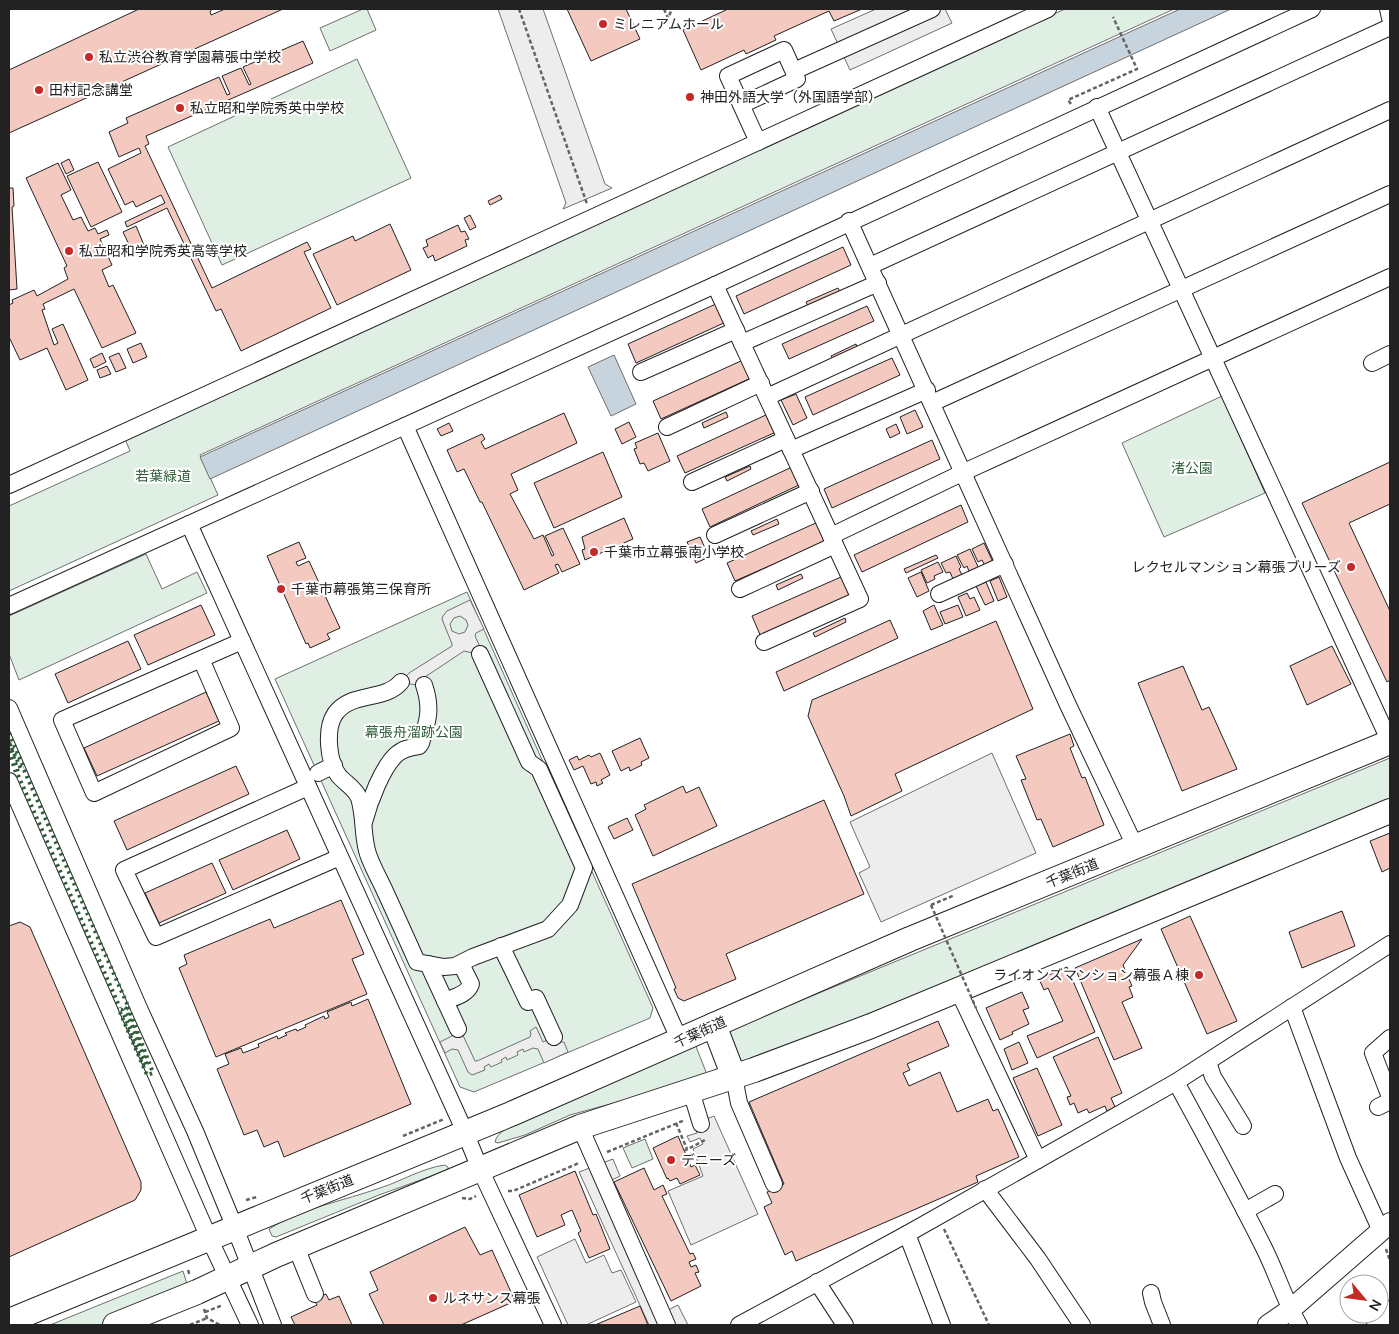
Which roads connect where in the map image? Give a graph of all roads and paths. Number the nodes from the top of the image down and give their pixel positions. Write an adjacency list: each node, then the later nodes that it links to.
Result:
1 (519, 9): 19 (path)
2 (664, 9): 3 (path)
3 (672, 9)
4 (932, 9): 11 (street)
5 (1312, 9): 14 (street)
6 (1388, 9): 9 (street)
7 (1042, 10): 16 (street)
8 (1113, 17): 13 (path)
9 (1390, 18)
10 (1390, 27): 17 (street)
11 (794, 72): 12 (street); 12 (street)
12 (741, 105): 16 (street)
13 (1073, 107)
14 (1097, 107): 17 (street); 21 (street)
15 (1390, 110): 20 (street)
16 (758, 142): 40 (street)
17 (1118, 152): 20 (street); 22 (street)
18 (1390, 194): 26 (street)
19 (587, 204)
20 (1149, 220): 26 (street); 27 (street)
21 (849, 221): 22 (street); 25 (street)
22 (870, 266): 24 (street)
23 (1390, 277): 30 (street)
24 (878, 283): 27 (street); 28 (street)
25 (715, 284): 28 (street); 35 (street)
26 (1181, 289): 30 (street); 34 (street)
27 (901, 334): 33 (street); 34 (street)
28 (739, 336): 32 (street); 33 (street)
29 (1390, 354): 31 (street)
30 (1213, 358): 38 (street); 56 (street)
31 (1372, 363)
32 (641, 372)
33 (764, 390): 36 (street); 37 (street)
34 (929, 396): 37 (street); 38 (street)
35 (405, 426): 42 (street); 79 (street)
36 (667, 427)
37 (789, 444): 39 (street); 41 (street)
38 (964, 472): 44 (street); 45 (street)
39 (692, 482)
40 (9, 485)
41 (810, 492): 43 (street); 44 (street)
42 (189, 524): 48 (street); 49 (street)
43 (715, 536)
44 (833, 540): 46 (street); 50 (street)
45 (1005, 564): 47 (street); 63 (street)
46 (740, 589)
47 (939, 594)
48 (9, 606)
49 (242, 641): 52 (street); 60 (street)
50 (764, 642)
51 (480, 654): 66 (street)
52 (201, 659): 52 (street)
53 (401, 682): 57 (street)
54 (424, 685): 61 (street)
55 (9, 708): 104 (street)
56 (1390, 742): 63 (highway, 千葉街道)
57 (334, 765): 58 (street); 61 (street)
58 (318, 773)
59 (9, 781): 106 (street)
60 (308, 786): 64 (street); 64 (street)
61 (366, 794): 70 (street)
62 (1390, 811): 71 (highway)
63 (1135, 846): 75 (highway, 千葉街道)
64 (340, 857): 89 (street)
65 (955, 896): 74 (path, bridge)
66 (532, 935): 67 (street); 69 (street)
67 (501, 946): 69 (street); 77 (street)
68 (1389, 948): 73 (street)
69 (467, 960): 70 (street); 72 (street)
70 (417, 964): 72 (street)
71 (958, 990): 81 (highway); 94 (street)
72 (446, 1001): 76 (street)
73 (1292, 1007): 80 (street); 103 (street)
74 (976, 1008)
75 (714, 1025): 79 (highway, 千葉街道); 81 (highway)
76 (458, 1029)
77 (554, 1037)
78 (1390, 1038): 84 (street)
79 (680, 1041): 89 (highway, 千葉街道)
80 (1208, 1062): 82 (street); 87 (street)
81 (734, 1077): 83 (highway); 97 (street)
82 (1176, 1082): 94 (street); 101 (street)
83 (691, 1091): 85 (street); 88 (highway)
84 (1386, 1102)
85 (696, 1120): 86 (path)
86 (676, 1123): 91 (path); 93 (path)
87 (1243, 1126)
88 (580, 1127): 96 (highway); 124 (street)
89 (465, 1132): 96 (street); 104 (highway, 千葉街道)
90 (708, 1139): 91 (path)
91 (688, 1149): 92 (path)
92 (684, 1150)
93 (602, 1154)
94 (1038, 1160): 98 (street)
95 (585, 1161): 99 (path)
96 (480, 1169): 107 (highway); 123 (street)
97 (774, 1184)
98 (985, 1189): 102 (street); 129 (street)
99 (506, 1191)
100 (1275, 1194): 101 (street)
101 (1246, 1211): 116 (street)
102 (937, 1217): 105 (street); 128 (path)
103 (1386, 1227): 116 (main road)
104 (235, 1228): 106 (highway, 千葉街道); 108 (street)
105 (907, 1234): 110 (street); 127 (street)
106 (209, 1238): 109 (street); 117 (highway, 千葉街道)
107 (296, 1247): 108 (highway); 112 (street)
108 (250, 1266): 109 (highway); 122 (street)
109 (228, 1277): 118 (highway); 121 (street)
110 (817, 1282): 125 (street); 126 (street)
111 (1151, 1293): 130 (street)
112 (315, 1294)
113 (224, 1304): 115 (path)
114 (1390, 1309): 132 (street)
115 (205, 1312)
116 (1295, 1317): 131 (main road)
117 (9, 1321)
118 (114, 1325)
119 (190, 1325): 120 (path)
120 (220, 1325)
121 (250, 1325)
122 (273, 1325)
123 (553, 1325)
124 (667, 1325)
125 (739, 1325)
126 (845, 1325)
127 (942, 1325)
128 (989, 1325)
129 (1082, 1325)
130 (1162, 1325)
131 (1268, 1325)
132 (1375, 1325)

